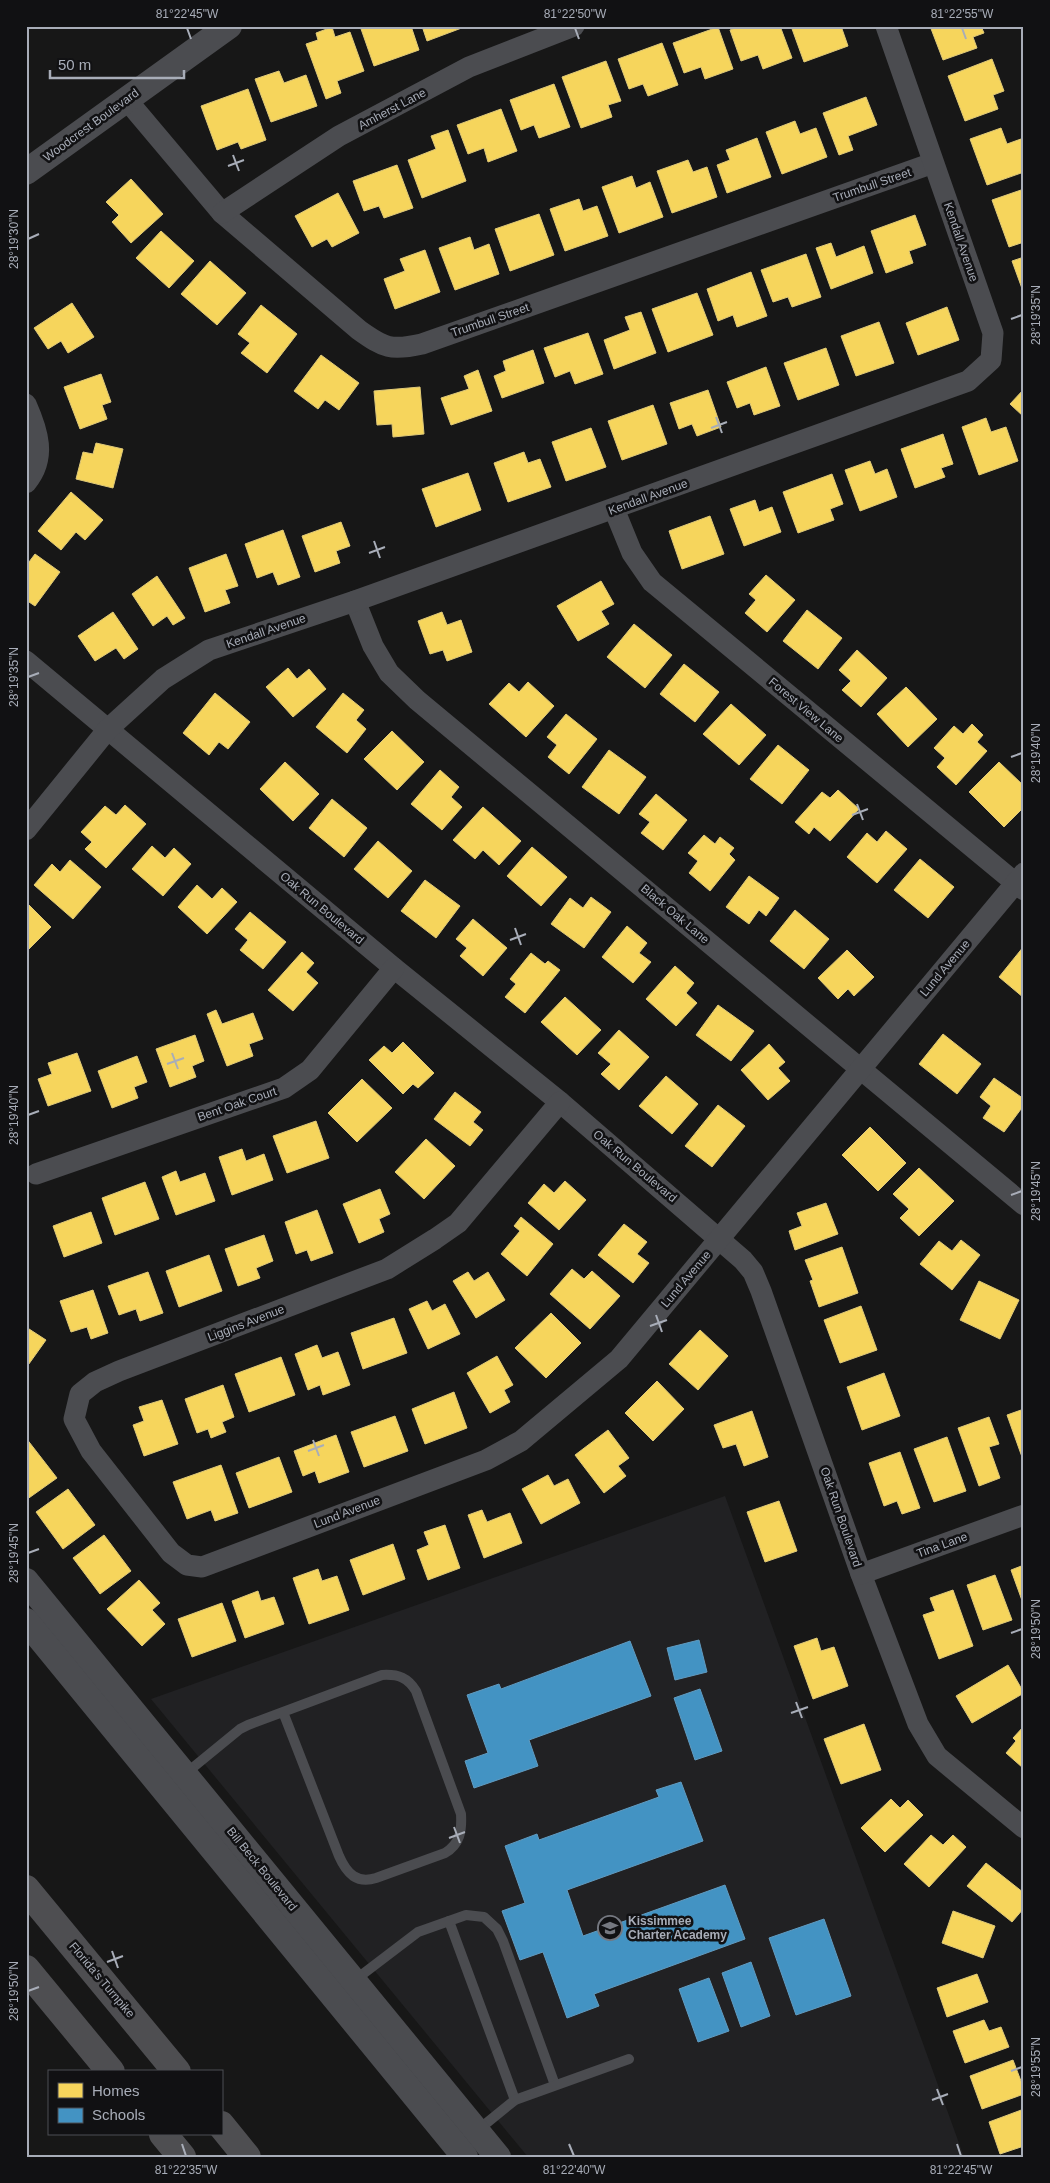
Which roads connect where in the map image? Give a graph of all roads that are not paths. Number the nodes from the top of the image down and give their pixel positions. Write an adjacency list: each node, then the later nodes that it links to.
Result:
1 (229, 26): 4 (street, Woodcrest Boulevard)
2 (574, 26): 7 (street, Amherst Lane)
3 (886, 26): 5 (street, Kendall Avenue)
4 (126, 99): 6 (street, Woodcrest Boulevard); 7 (street, Trumbull Street)
5 (934, 163): 7 (street, Trumbull Street); 10 (street, Kendall Avenue)
6 (26, 172)
7 (222, 213)
8 (26, 404): 9 (street)
9 (26, 483)
10 (614, 509): 11 (street, Kendall Avenue); 15 (street, Forest View Lane)
11 (355, 601): 13 (street, Kendall Avenue); 17 (street, Black Oak Lane)
12 (26, 661): 13 (street, Oak Run Boulevard)
13 (108, 729): 14 (street, Kendall Avenue); 16 (street, Oak Run Boulevard)
14 (26, 830)
15 (1021, 882): 17 (street, Lund Avenue)
16 (394, 968): 18 (street, Oak Run Boulevard); 19 (street, Bent Oak Court)
17 (862, 1069): 20 (street, Black Oak Lane); 21 (street, Lund Avenue)
18 (560, 1102): 21 (street, Oak Run Boulevard); 23 (street, Liggins Avenue)
19 (36, 1174)
20 (1024, 1205)
21 (720, 1238): 23 (street, Lund Avenue); 24 (street, Oak Run Boulevard)
22 (1024, 1516): 24 (street, Tina Lane)
23 (188, 1565)
24 (861, 1574): 29 (street, Oak Run Boulevard)
25 (26, 1581): 28 (street, Bill Beck Boulevard)
26 (26, 1621): 42 (street, Bill Beck Boulevard)
27 (283, 1712): 27 (lane); 28 (lane)
28 (185, 1775): 33 (street, Bill Beck Boulevard)
29 (1024, 1828)
30 (26, 1889): 36 (highway, Florida's Turnpike)
31 (449, 1921): 33 (lane); 37 (lane); 38 (lane)
32 (26, 1969): 35 (highway)
33 (354, 1981): 40 (street, Bill Beck Boulevard)
34 (629, 2059): 37 (lane)
35 (109, 2070)
36 (175, 2070)
37 (555, 2085): 38 (lane)
38 (515, 2100): 40 (lane)
39 (222, 2126): 44 (highway)
40 (477, 2131): 42 (street); 45 (street, Bill Beck Boulevard)
41 (165, 2136): 43 (highway)
42 (460, 2151)
43 (182, 2157)
44 (248, 2157)
45 (498, 2157)

